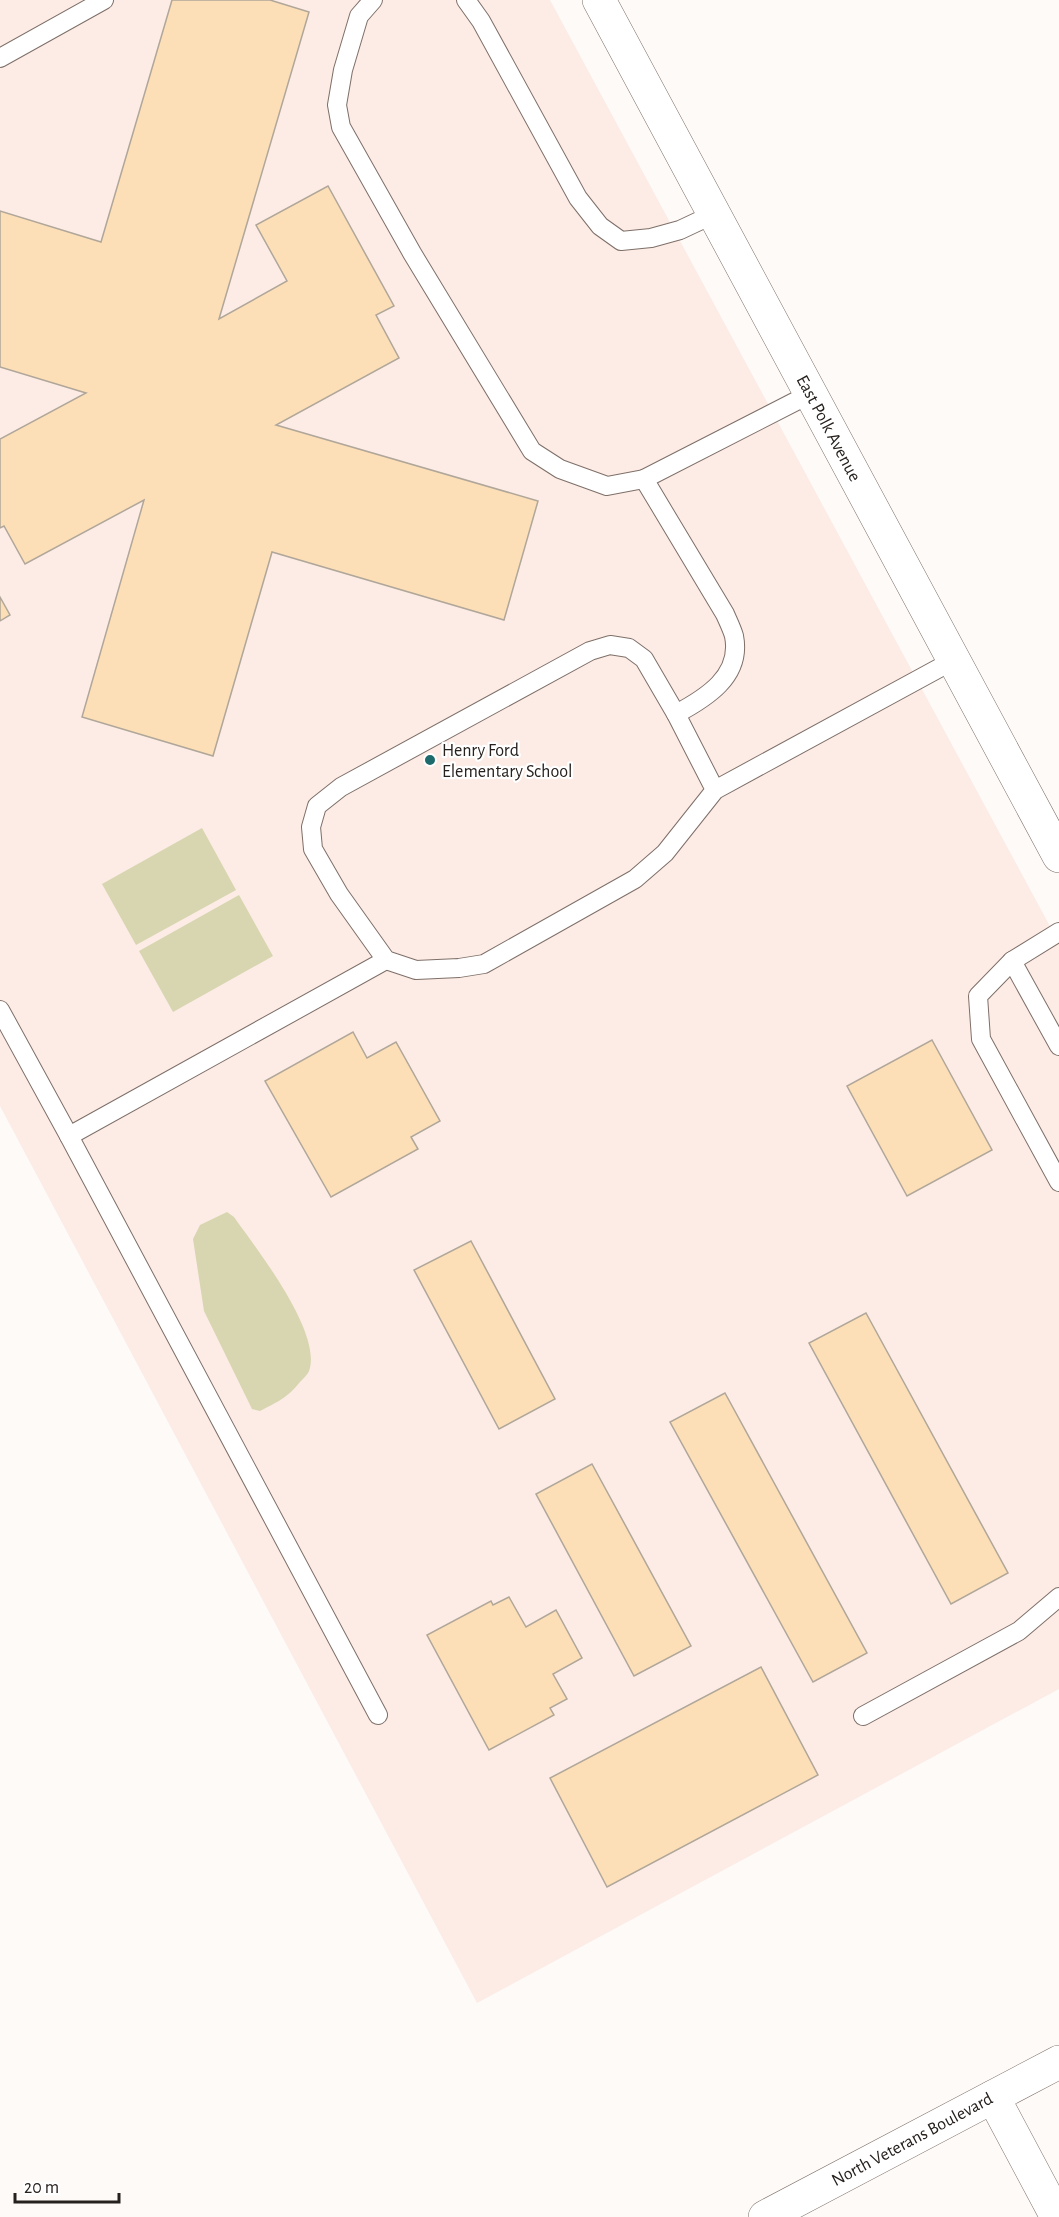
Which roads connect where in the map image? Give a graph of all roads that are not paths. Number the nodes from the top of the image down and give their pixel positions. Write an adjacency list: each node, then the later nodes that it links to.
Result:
1 (104, 0): 5 (lane)
2 (373, 0): 8 (lane)
3 (466, 0): 6 (lane)
4 (599, 0): 6 (street, East Polk Avenue)
5 (0, 58)
6 (714, 214): 7 (street, East Polk Avenue)
7 (810, 394): 8 (lane); 9 (street, East Polk Avenue)
8 (644, 479): 10 (lane)
9 (954, 660): 11 (lane); 12 (street, East Polk Avenue)
10 (676, 714): 11 (lane); 14 (lane)
11 (715, 790): 14 (lane)
12 (1059, 856)
13 (1059, 932): 15 (lane)
14 (386, 960): 18 (lane)
15 (1012, 961): 17 (lane); 19 (lane)
16 (0, 1010): 18 (lane)
17 (1059, 1046)
18 (69, 1136): 21 (lane)
19 (1059, 1182)
20 (1059, 1597): 22 (lane)
21 (378, 1714)
22 (863, 1716)
23 (1059, 2062): 24 (street, North Veterans Boulevard)
24 (993, 2097): 25 (street, North Veterans Boulevard); 27 (street)
25 (805, 2208): 26 (street, North Veterans Boulevard)
26 (765, 2217)
27 (1057, 2217)

